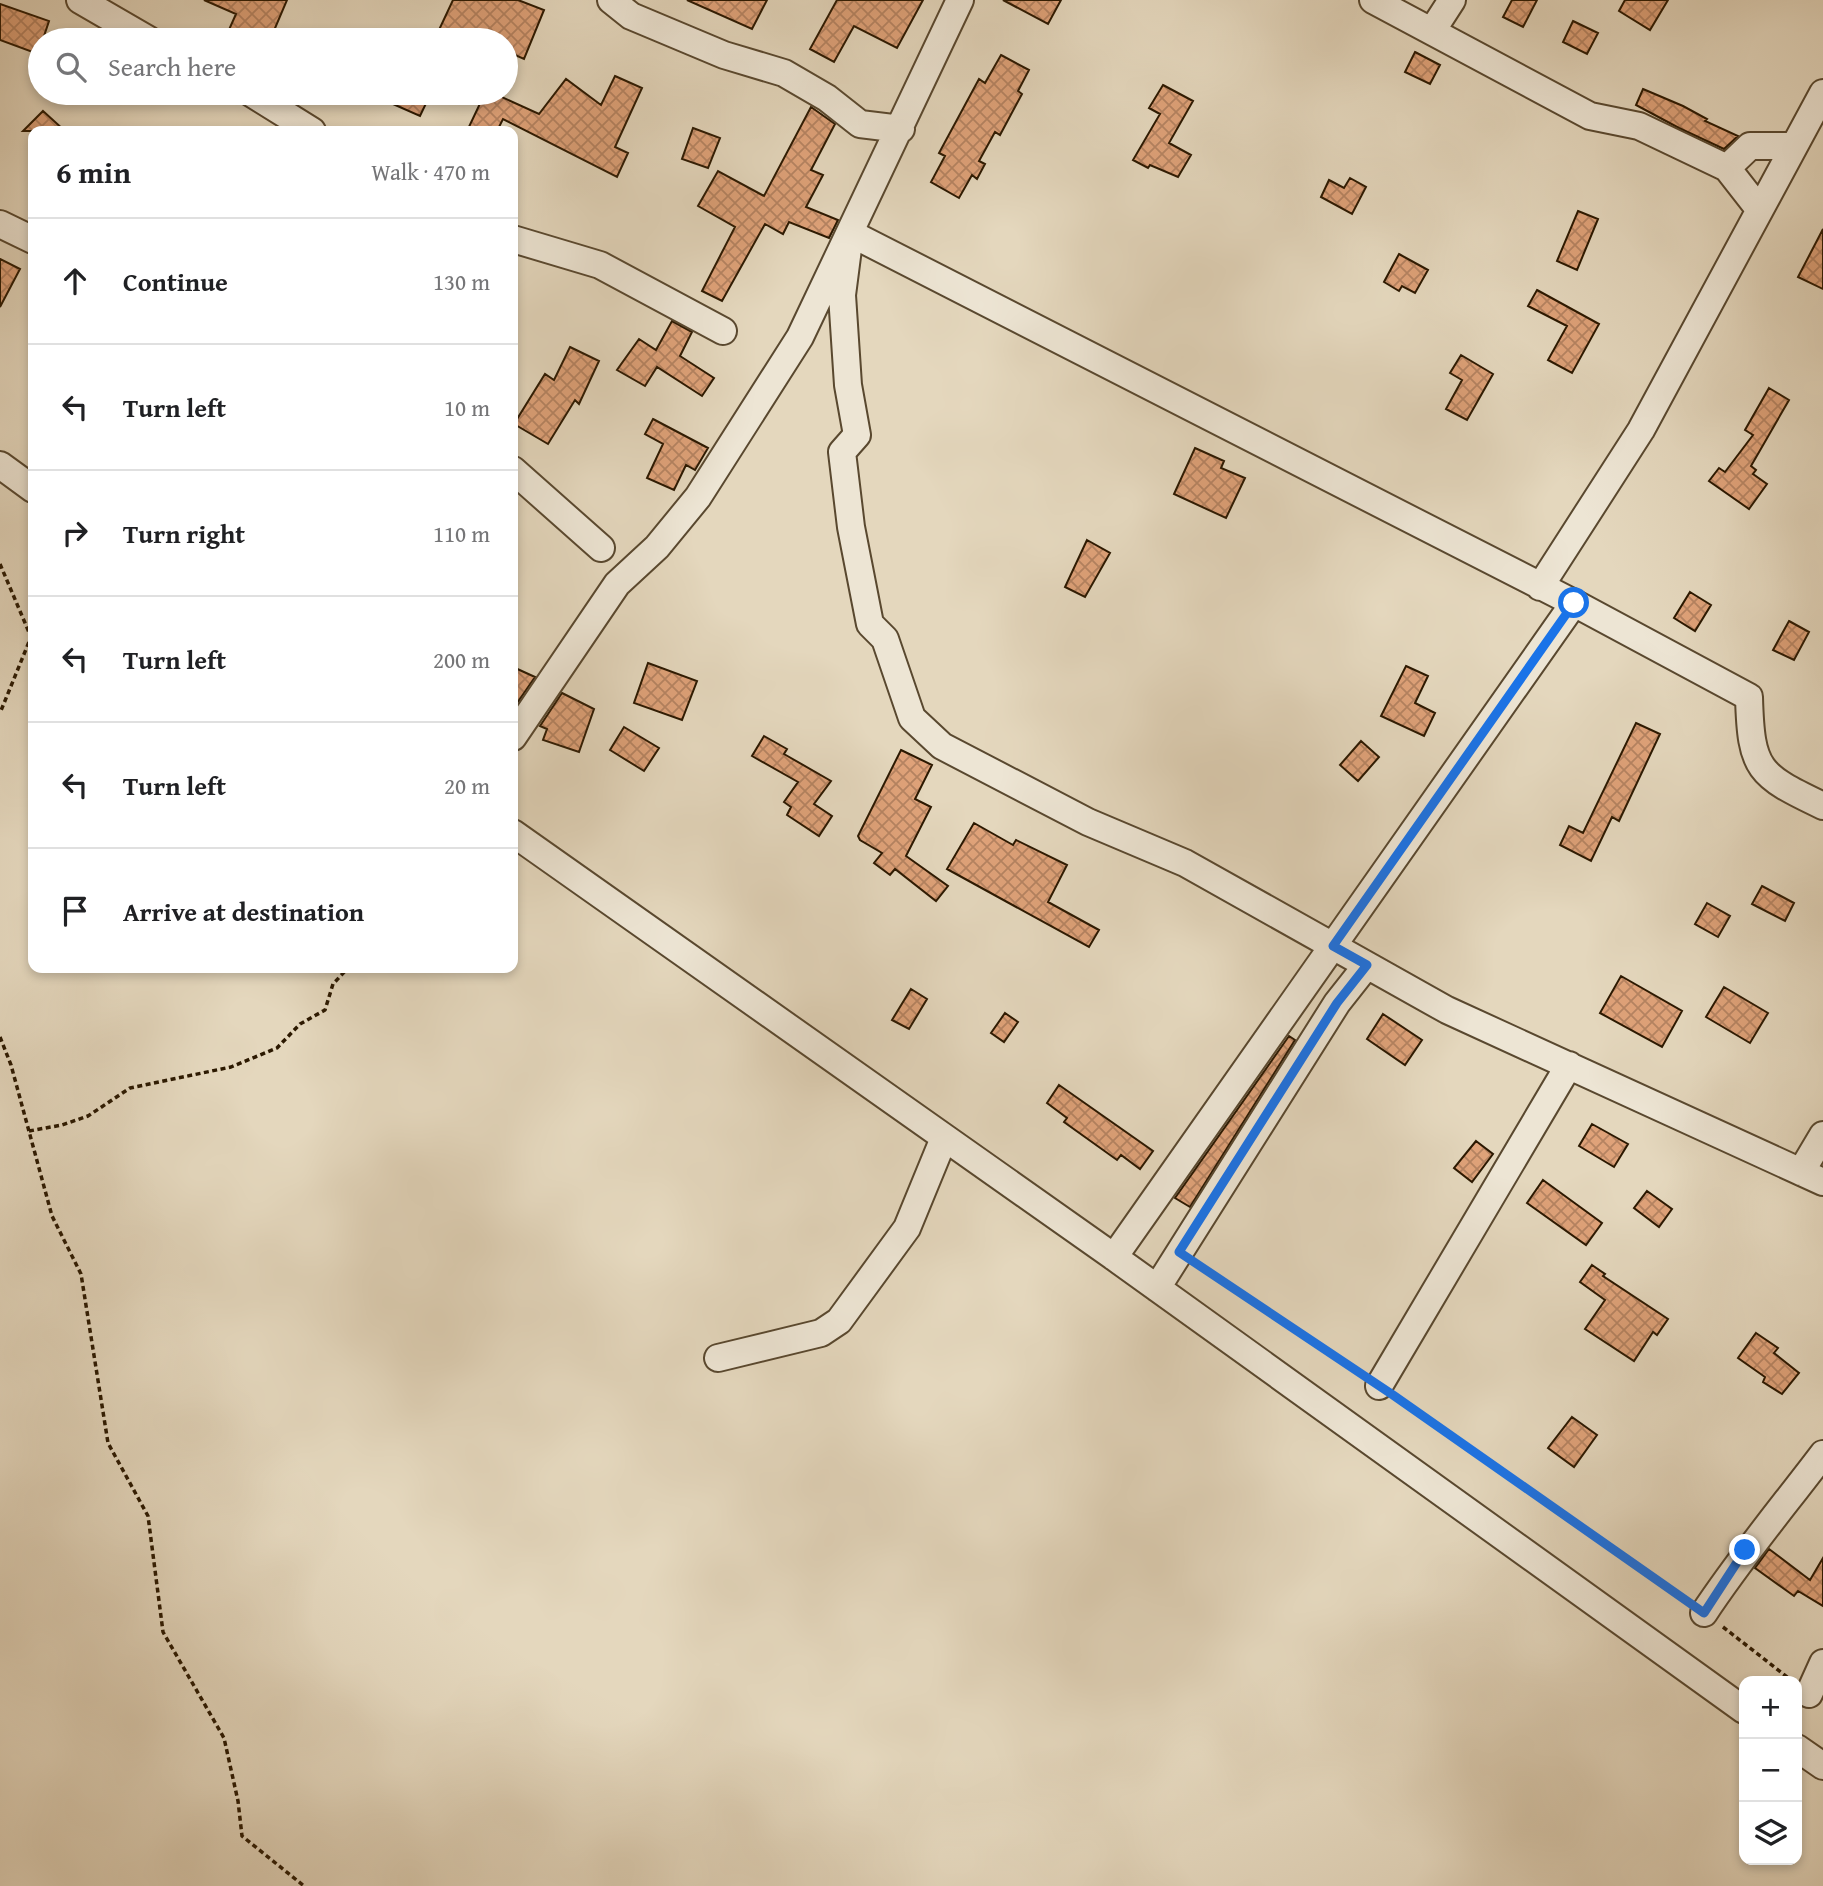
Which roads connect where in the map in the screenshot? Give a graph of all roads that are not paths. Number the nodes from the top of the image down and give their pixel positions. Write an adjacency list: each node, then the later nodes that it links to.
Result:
1 (80, 0): 6 (street)
2 (611, 0): 11 (street)
3 (961, 0): 11 (street)
4 (1373, 0): 7 (street)
5 (1452, 0): 7 (street)
6 (128, 28)
7 (1432, 31): 13 (street)
8 (1823, 93): 12 (street)
9 (270, 105): 10 (street)
10 (304, 126)
11 (901, 128): 16 (street)
12 (1793, 146): 13 (street); 14 (street)
13 (1727, 168): 14 (street)
14 (1759, 209): 24 (street)
15 (0, 224): 17 (street)
16 (850, 233): 24 (street); 26 (street); 29 (street)
17 (28, 238)
18 (518, 240): 19 (street)
19 (723, 331)
20 (0, 465): 22 (street)
21 (518, 474): 23 (street)
22 (28, 485)
23 (601, 548)
24 (1540, 587): 25 (street)
25 (1574, 603): 27 (street); 29 (street)
26 (518, 730)
27 (1823, 806)
28 (518, 837): 33 (street)
29 (1333, 946): 30 (street); 35 (street)
30 (1367, 965): 31 (street); 36 (street)
31 (1569, 1065): 34 (street); 38 (street)
32 (1823, 1135): 34 (street)
33 (944, 1138): 35 (street); 37 (street)
34 (1812, 1177)
35 (1114, 1257): 36 (street)
36 (1157, 1288): 43 (street)
37 (718, 1358)
38 (1379, 1386)
39 (1823, 1454): 40 (street)
40 (1704, 1613)
41 (1823, 1663): 42 (street)
42 (1802, 1686)
43 (1739, 1706)
44 (1802, 1751): 45 (street)
45 (1823, 1766)

